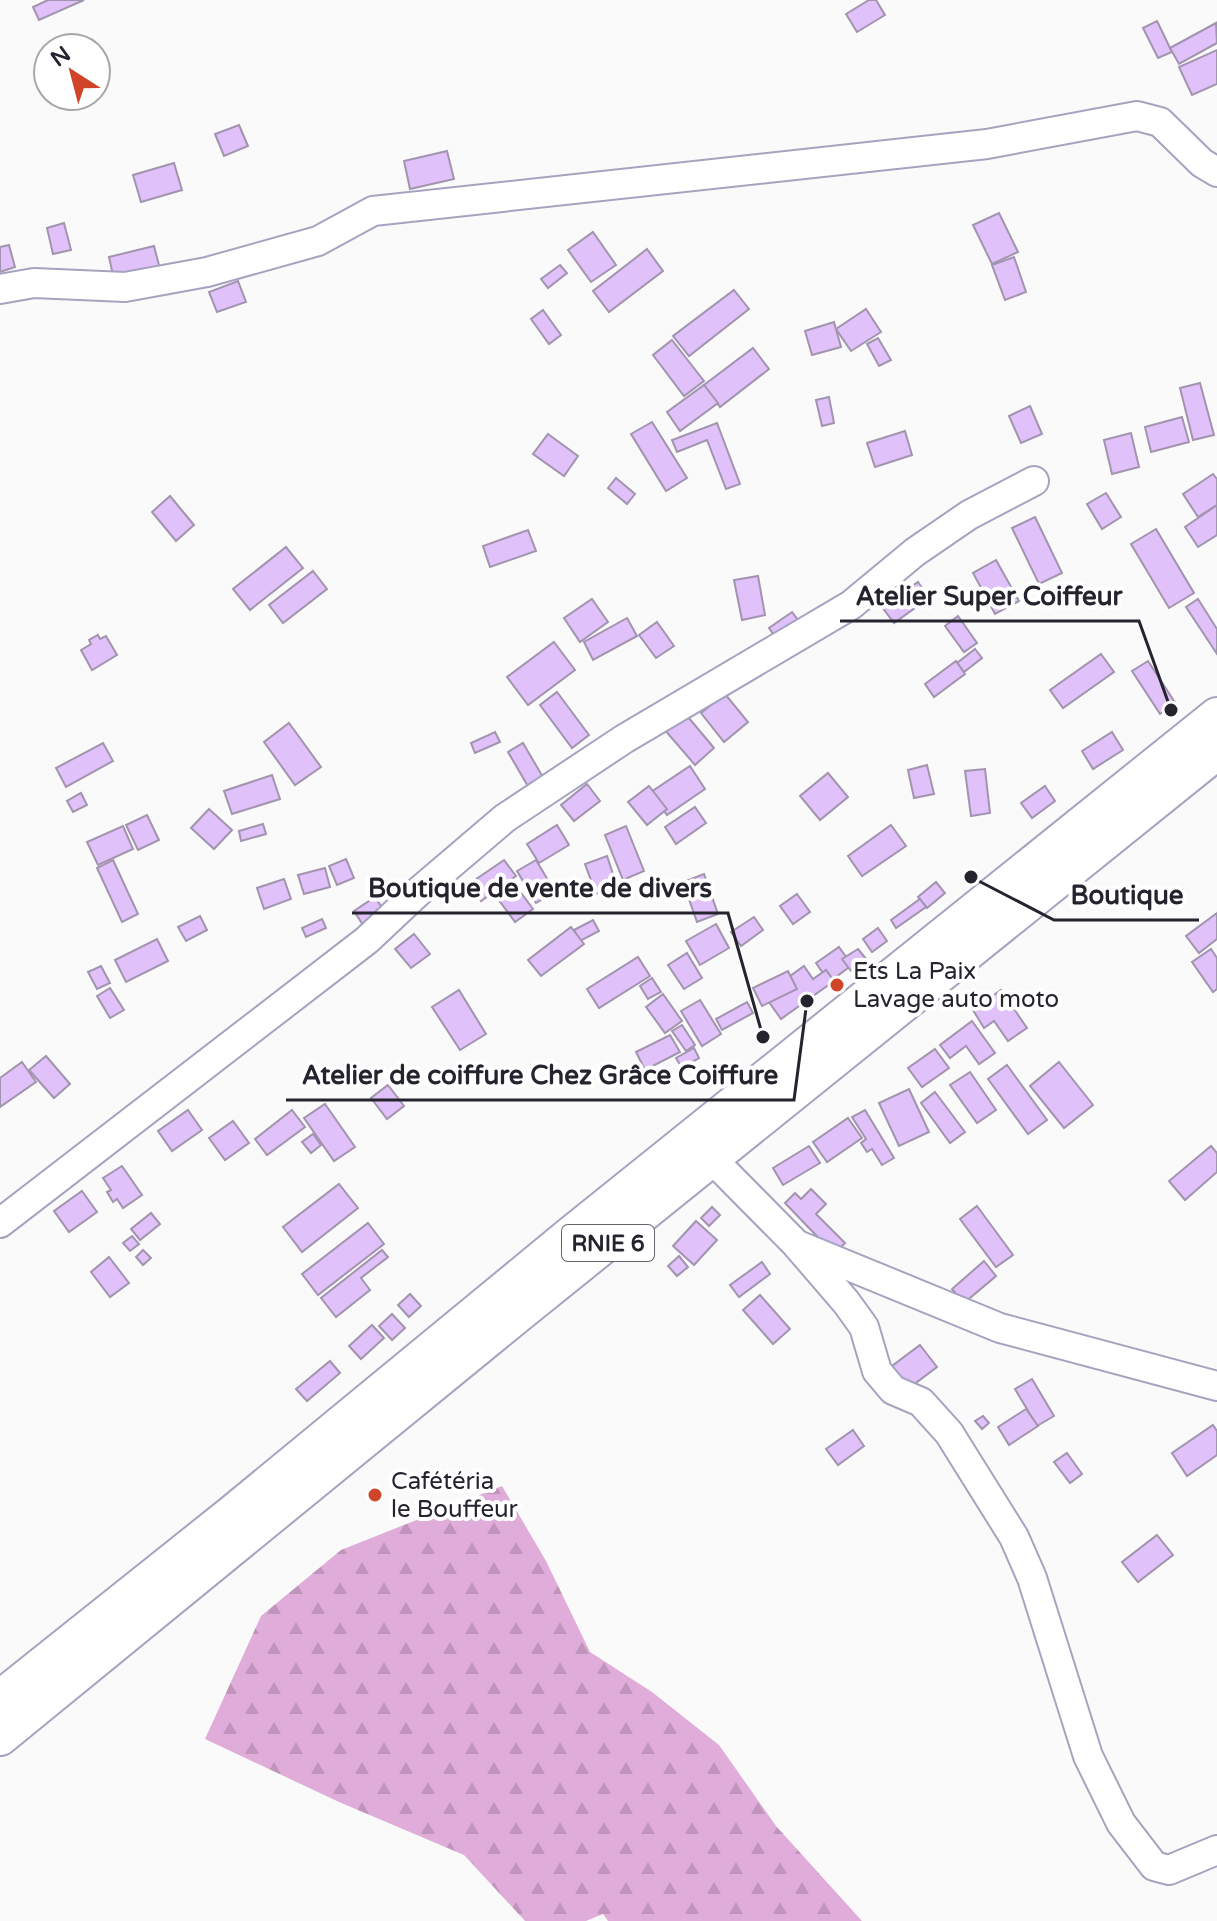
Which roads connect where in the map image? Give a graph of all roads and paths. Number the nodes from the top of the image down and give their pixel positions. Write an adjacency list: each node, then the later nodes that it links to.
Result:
1 (1217, 172): 2 (street)
2 (0, 289)
3 (1034, 481): 7 (street)
4 (1217, 716): 10 (main road, RNIE 6)
5 (1217, 751): 6 (main road, RNIE 6)
6 (712, 1159): 8 (street); 11 (main road, RNIE 6)
7 (0, 1223)
8 (796, 1244): 9 (street); 12 (street)
9 (1217, 1386)
10 (0, 1699)
11 (0, 1737)
12 (1217, 1850)

